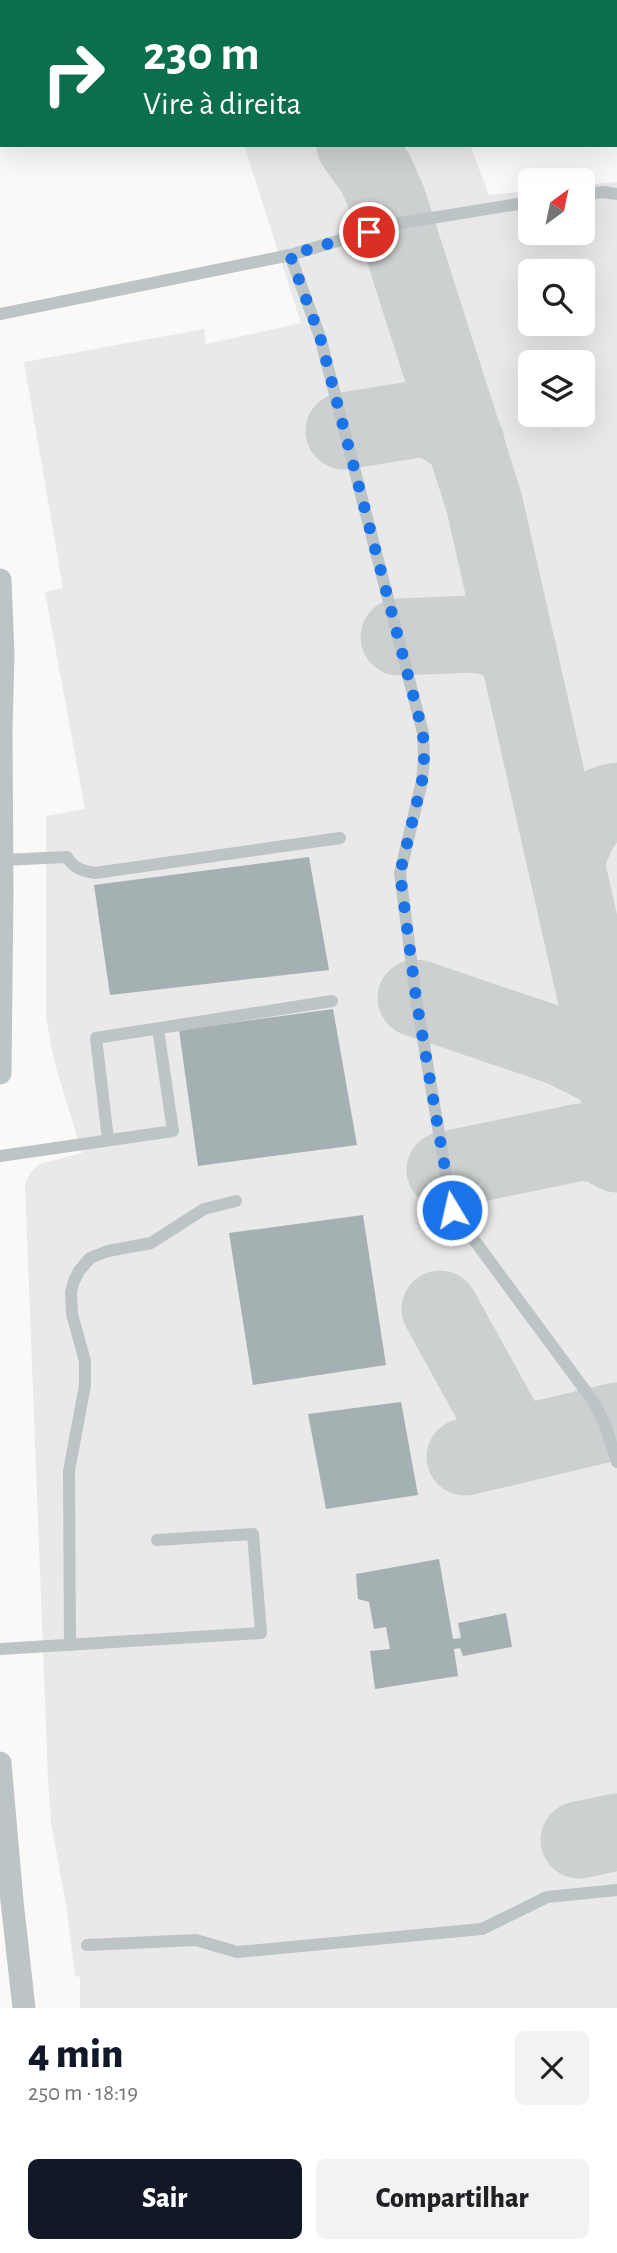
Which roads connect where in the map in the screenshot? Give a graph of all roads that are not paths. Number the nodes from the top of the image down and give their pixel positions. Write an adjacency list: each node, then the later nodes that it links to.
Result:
1 (595, 193): 2 (lane)
2 (617, 194)
3 (518, 204): 4 (lane)
4 (290, 255): 5 (lane); 15 (lane)
5 (0, 314)
6 (0, 580): 8 (street)
7 (340, 838): 8 (lane)
8 (2, 860): 11 (street)
9 (331, 1001): 10 (lane)
10 (158, 1029): 12 (lane); 12 (lane)
11 (0, 1073)
12 (108, 1139): 13 (lane)
13 (0, 1156)
14 (236, 1200): 17 (lane)
15 (617, 1462)
16 (157, 1540): 17 (lane)
17 (70, 1645): 18 (lane)
18 (0, 1649)
19 (0, 1763): 22 (street)
20 (617, 1890): 21 (lane)
21 (87, 1945)
22 (24, 2008)

